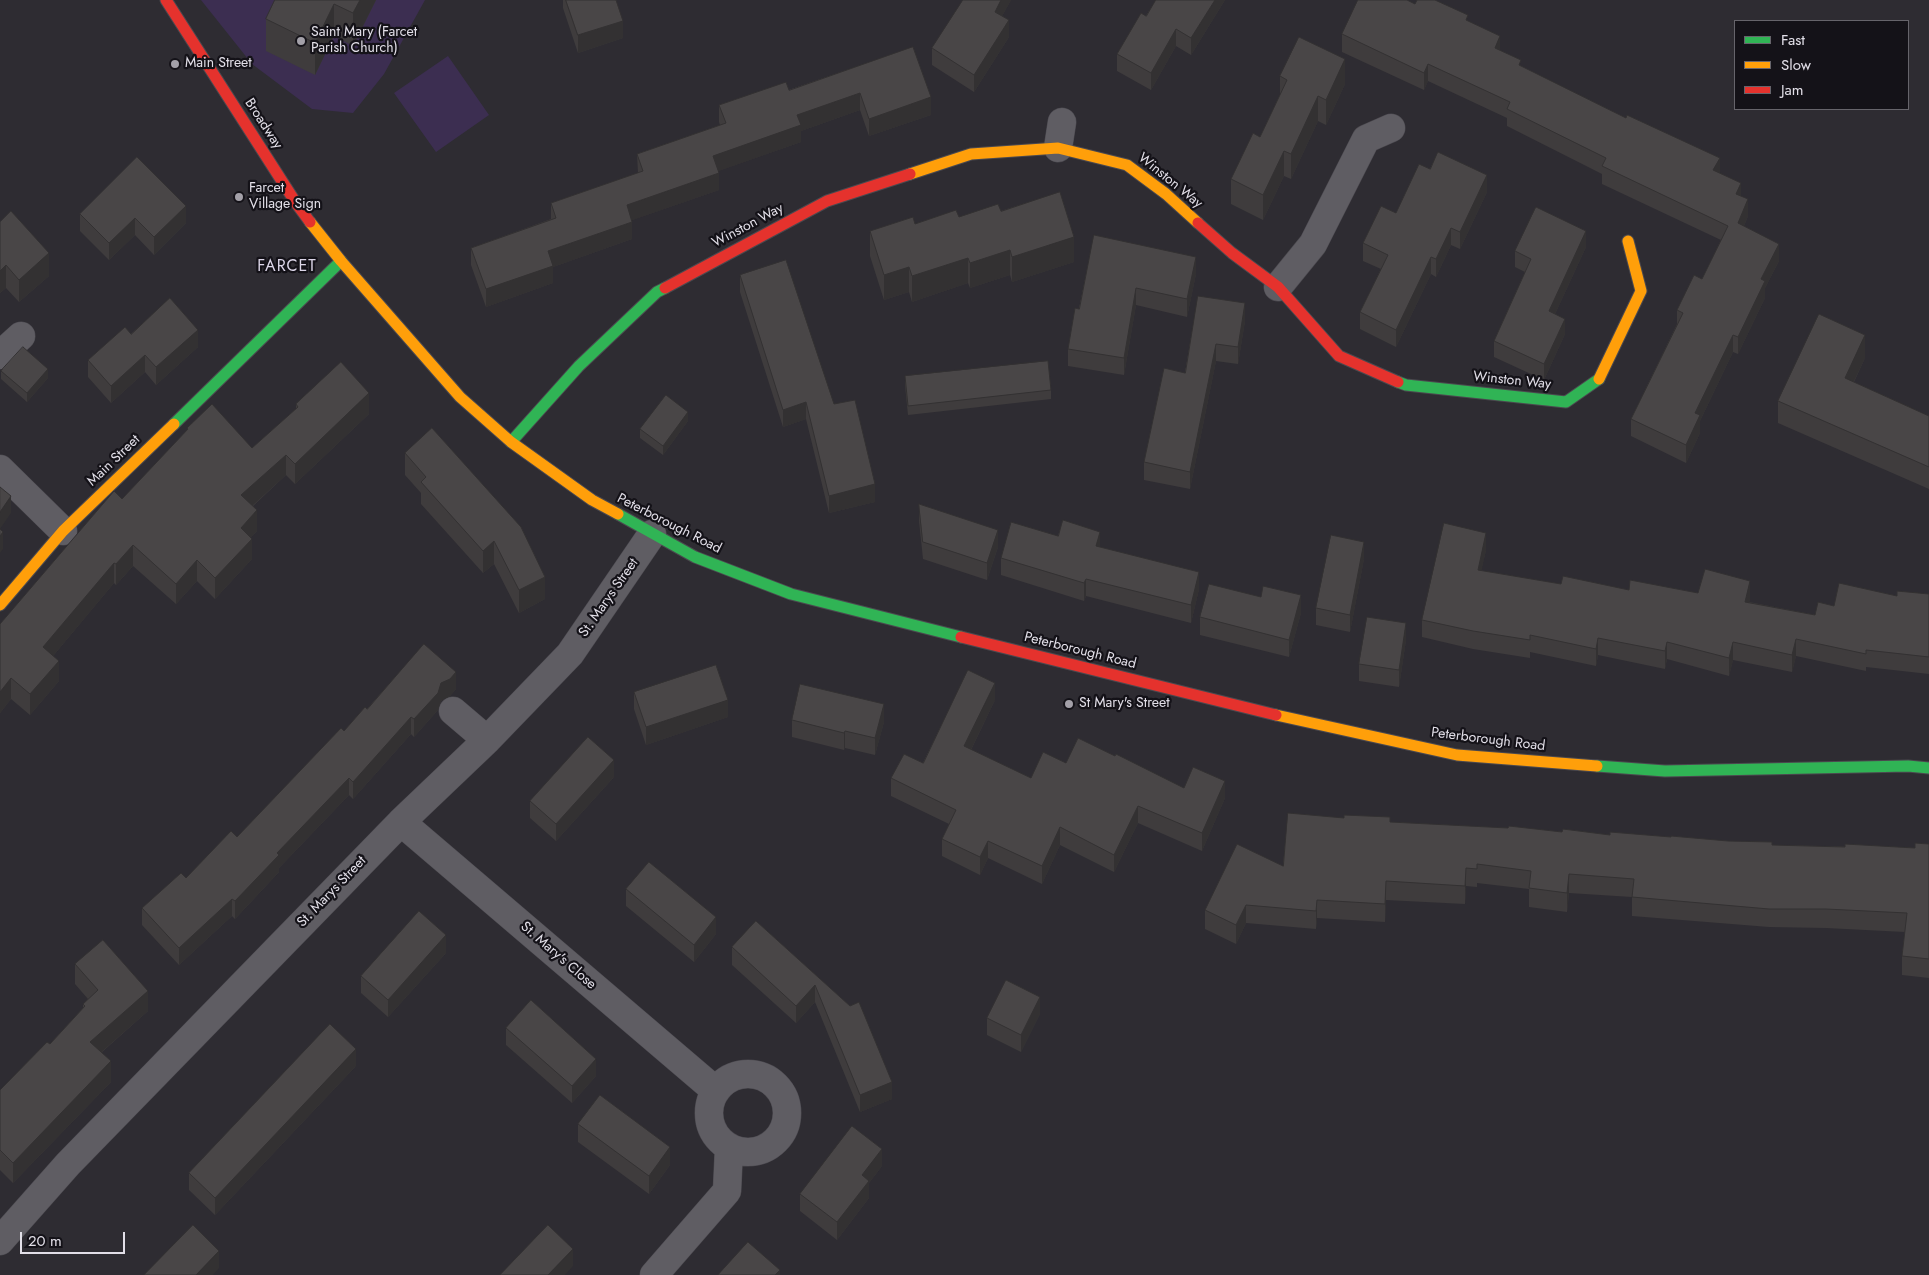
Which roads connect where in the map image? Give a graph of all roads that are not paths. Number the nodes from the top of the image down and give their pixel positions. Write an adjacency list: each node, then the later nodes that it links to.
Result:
1 (166, 0): 4 (main road, Broadway)
2 (1391, 128): 5 (street)
3 (1628, 241): 5 (main road, Winston Way)
4 (341, 261): 8 (main road, Peterborough Road); 10 (main road, Main Street)
5 (1278, 287): 8 (main road, Winston Way)
6 (21, 336): 7 (street)
7 (0, 355)
8 (511, 442): 11 (main road, Peterborough Road)
9 (0, 469): 10 (street)
10 (64, 532): 12 (main road, Main Street)
11 (652, 534): 14 (street, St. Marys Street); 15 (main road, Peterborough Road)
12 (0, 606)
13 (453, 711): 14 (street)
14 (487, 740): 16 (street, St. Marys Street)
15 (1929, 768)
16 (401, 822): 17 (street, St. Mary's Close); 19 (street, St. Marys Street)
17 (716, 1091): 18 (street); 18 (street)
18 (729, 1148): 20 (street)
19 (0, 1241)
20 (654, 1275)

